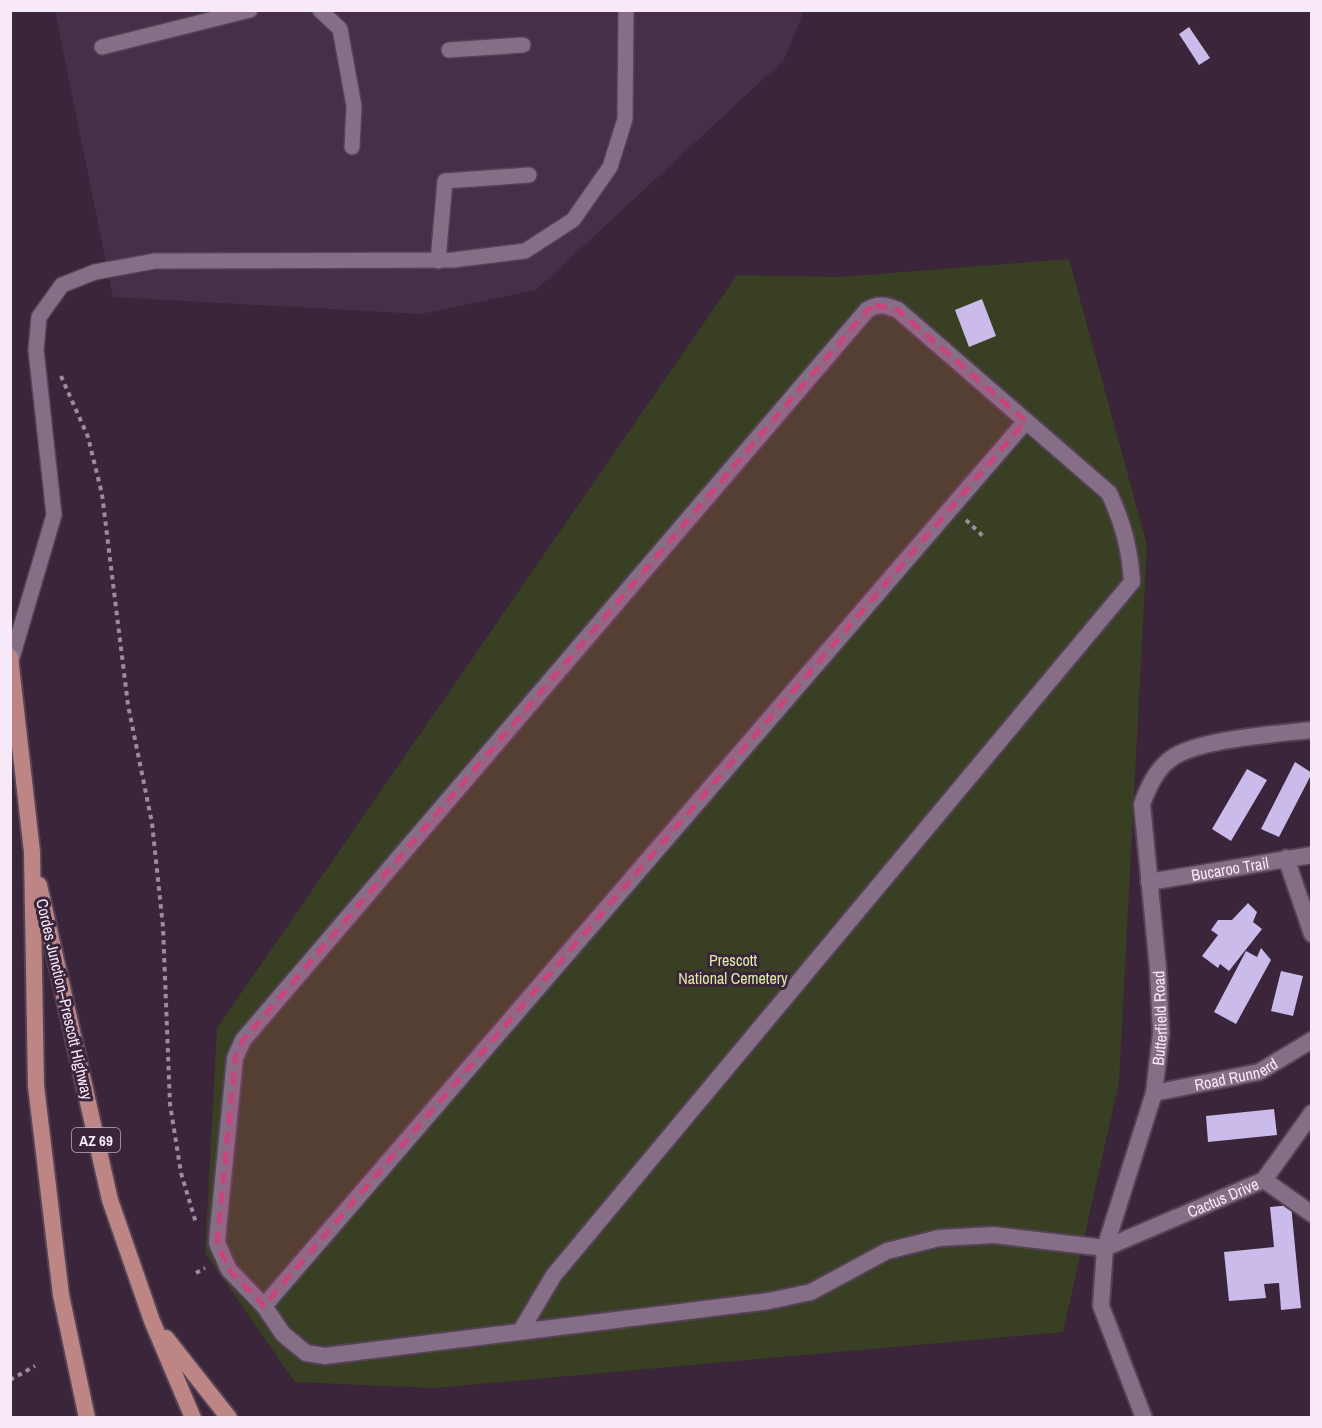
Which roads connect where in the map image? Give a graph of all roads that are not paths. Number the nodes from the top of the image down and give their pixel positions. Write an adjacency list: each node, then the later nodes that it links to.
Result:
1 (250, 10): 5 (lane)
2 (320, 10): 7 (lane)
3 (626, 10): 9 (lane)
4 (523, 45): 6 (lane)
5 (102, 47)
6 (449, 50)
7 (352, 147)
8 (529, 176): 9 (lane)
9 (438, 261): 11 (lane)
10 (1026, 421): 24 (street); 24 (street); 26 (street)
11 (11, 659): 13 (main road, Cordes Junction–Prescott Highway / AZ 69)
12 (1311, 730): 16 (street, Butterfield Road)
13 (32, 852): 25 (main road, Cordes Junction–Prescott Highway / AZ 69); 27 (main road, Cordes Junction–Prescott Highway / AZ 69)
14 (1311, 855): 15 (street, Bucaroo Trail)
15 (1286, 858): 16 (street, Bucaroo Trail); 17 (street)
16 (1149, 882): 19 (street, Butterfield Road)
17 (1311, 934)
18 (1311, 1040): 19 (street, Road Runnerd)
19 (1154, 1093): 23 (street, Butterfield Road)
20 (1311, 1113): 21 (street, Cactus Drive)
21 (1264, 1179): 22 (street); 23 (street, Cactus Drive)
22 (1311, 1214)
23 (1105, 1248): 26 (street); 30 (street, Butterfield Road)
24 (264, 1306): 26 (street)
25 (152, 1321): 28 (main road, Cordes Junction–Prescott Highway / AZ 69); 29 (main road)
26 (520, 1332)
27 (87, 1418)
28 (193, 1418)
29 (229, 1418)
30 (1144, 1418)

